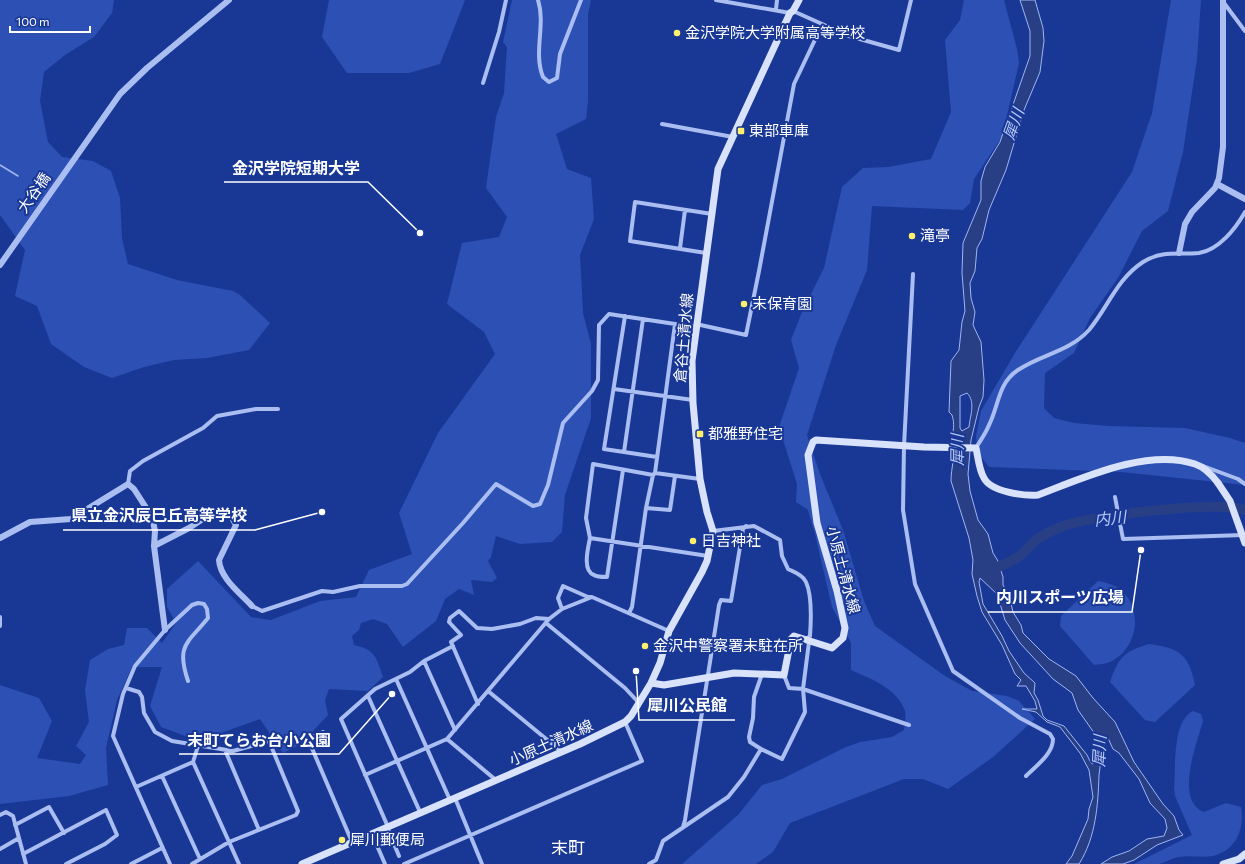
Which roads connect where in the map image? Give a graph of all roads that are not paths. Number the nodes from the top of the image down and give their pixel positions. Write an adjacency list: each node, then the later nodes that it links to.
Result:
1 (229, 0): 25 (street, 大谷橋)
2 (506, 0): 14 (street)
3 (538, 0): 4 (street)
4 (580, 0)
5 (716, 0): 10 (street)
6 (777, 0): 10 (street)
7 (799, 0): 11 (main road, 倉谷土清水線)
8 (911, 0): 12 (street)
9 (1223, 1): 13 (street); 17 (street)
10 (776, 9): 11 (street)
11 (792, 12): 12 (street); 16 (main road, 倉谷土清水線)
12 (822, 25): 30 (street)
13 (1245, 31)
14 (483, 83)
15 (662, 124): 16 (street)
16 (733, 137): 21 (main road, 倉谷土清水線)
17 (1217, 184): 18 (street); 24 (street)
18 (1245, 199)
19 (685, 210): 21 (street); 22 (street); 22 (street)
20 (1245, 212): 24 (street)
21 (712, 214): 23 (main road, 倉谷土清水線)
22 (680, 248): 23 (street)
23 (706, 253): 30 (main road, 倉谷土清水線)
24 (1179, 253): 37 (street)
25 (0, 265)
26 (913, 274): 36 (street)
27 (625, 316): 28 (street); 31 (street); 60 (street)
28 (643, 319): 29 (street); 32 (street)
29 (675, 324): 30 (street); 33 (street)
30 (696, 326): 34 (main road, 倉谷土清水線)
31 (614, 388): 32 (street); 38 (street)
32 (633, 391): 33 (street); 38 (street)
33 (665, 396): 34 (street); 39 (street)
34 (693, 400): 44 (main road, 倉谷土清水線)
35 (278, 409): 45 (street)
36 (904, 446): 37 (main road, 小原土清水線); 68 (main road, 小原土清水線); 97 (street)
37 (975, 448): 40 (main road)
38 (624, 452): 39 (street)
39 (657, 457): 42 (street)
40 (1196, 465): 46 (street); 55 (main road, bridge)
41 (623, 470): 42 (street); 53 (street); 54 (street)
42 (654, 474): 43 (street); 48 (street)
43 (675, 476): 44 (street); 48 (street)
44 (700, 479): 50 (main road, 倉谷土清水線)
45 (128, 484): 52 (street); 56 (street)
46 (1245, 484)
47 (1115, 497): 51 (street)
48 (646, 508): 57 (street)
49 (746, 526): 50 (street); 68 (street); 73 (street)
50 (713, 531): 58 (main road, 倉谷土清水線)
51 (1245, 535)
52 (0, 538)
53 (590, 538): 54 (street); 54 (street)
54 (612, 542): 57 (street)
55 (1245, 543)
56 (154, 546): 60 (street); 66 (street)
57 (640, 546): 58 (street); 62 (street)
58 (708, 556): 67 (main road, 倉谷土清水線)
59 (592, 597): 61 (street); 61 (street); 62 (street)
60 (252, 606)
61 (562, 609): 64 (street)
62 (629, 613): 67 (street)
63 (0, 617): 65 (street)
64 (547, 621): 69 (street); 79 (street); 82 (street)
65 (0, 626)
66 (165, 630): 75 (street); 77 (street)
67 (669, 631): 76 (main road, 倉谷土清水線)
68 (807, 641): 72 (main road, 小原土清水線); 78 (street)
69 (453, 646): 70 (street); 81 (street)
70 (424, 661): 74 (street); 85 (street)
71 (762, 673): 72 (main road); 73 (main road); 90 (street)
72 (784, 675): 78 (street)
73 (707, 678): 76 (main road); 105 (street)
74 (396, 679): 80 (street); 89 (street)
75 (188, 681)
76 (651, 683): 82 (main road, 小原土清水線)
77 (126, 688): 88 (street); 99 (street)
78 (803, 689): 84 (street); 90 (street)
79 (488, 691): 81 (street); 92 (street)
80 (368, 696): 93 (street); 95 (street)
81 (478, 704): 85 (street)
82 (639, 704): 83 (main road, 小原土清水線)
83 (625, 722): 92 (main road, 小原土清水線); 109 (street)
84 (909, 725)
85 (455, 730): 87 (street)
86 (322, 732): 112 (street)
87 (447, 739): 89 (street); 98 (street)
88 (198, 746): 91 (street); 94 (street)
89 (427, 747): 93 (street); 100 (street)
90 (761, 749): 105 (street)
91 (225, 750): 106 (street); 106 (street)
92 (563, 753): 98 (main road, 小原土清水線)
93 (397, 760): 95 (street); 101 (street)
94 (193, 762): 96 (street); 111 (street)
95 (365, 775): 104 (street)
96 (162, 776): 99 (street); 118 (street)
97 (1026, 776)
98 (497, 781): 100 (main road, 小原土清水線)
99 (136, 787): 113 (street)
100 (452, 799): 101 (main road, 小原土清水線); 109 (street)
101 (420, 812): 104 (main road, 小原土清水線)
102 (0, 815): 103 (street)
103 (15, 825): 107 (street); 110 (street)
104 (387, 827): 108 (main road, 小原土清水線); 117 (street)
105 (682, 827): 129 (street)
106 (259, 830): 111 (street)
107 (64, 833): 115 (street); 120 (street)
108 (372, 833): 112 (main road, 小原土清水線); 126 (street)
109 (470, 836): 127 (street); 128 (street)
110 (19, 838): 114 (street); 115 (street)
111 (229, 842): 118 (street); 124 (street)
112 (352, 842): 125 (main road, 小原土清水線)
113 (162, 848): 121 (street); 122 (street)
114 (0, 849)
115 (23, 854): 119 (street)
116 (1245, 854): 130 (main road)
117 (399, 856)
118 (200, 859): 123 (street)
119 (26, 864)
120 (66, 864)
121 (131, 864)
122 (170, 864)
123 (192, 864)
124 (239, 864)
125 (302, 864)
126 (385, 864)
127 (404, 864)
128 (482, 864)
129 (649, 864)
130 (1223, 864)

